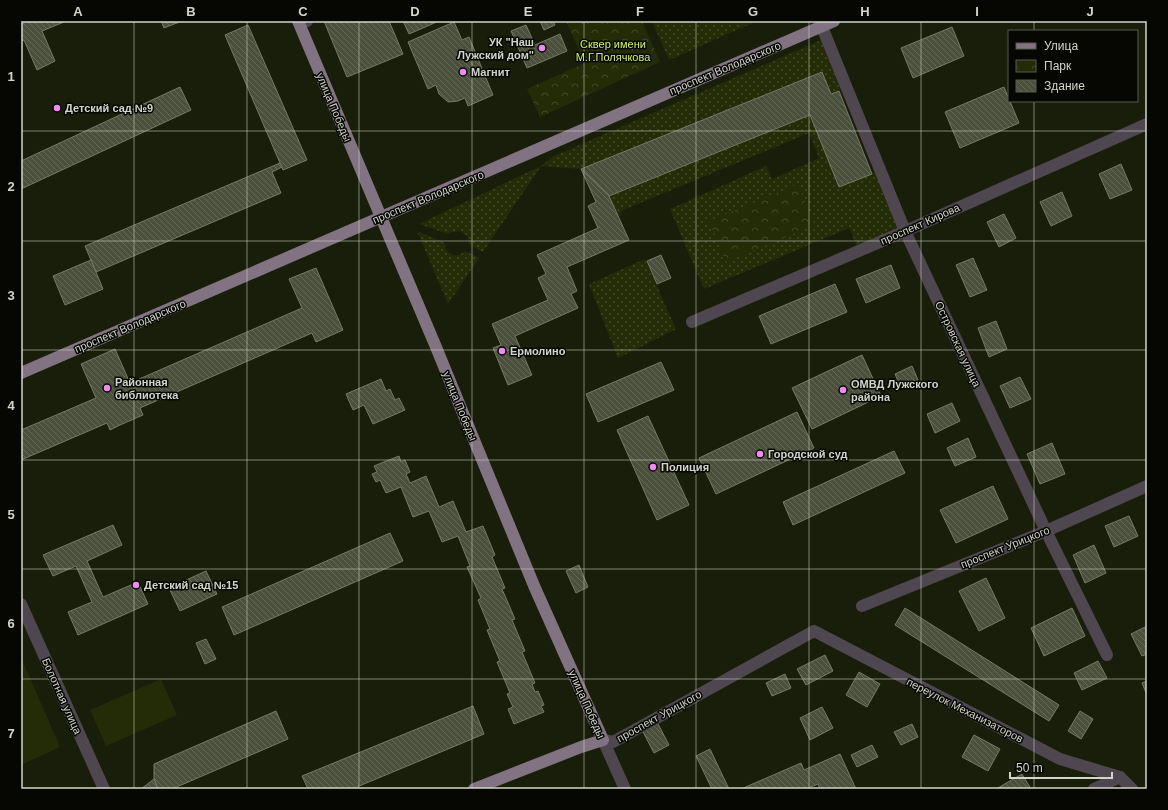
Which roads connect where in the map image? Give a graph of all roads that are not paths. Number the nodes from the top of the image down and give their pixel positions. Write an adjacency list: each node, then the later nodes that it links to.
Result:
1 (834, 21): 3 (main road, проспект Володарского)
2 (302, 22): 5 (main road, улица Победы)
3 (822, 27): 5 (main road, проспект Володарского); 6 (street, Островская улица)
4 (1147, 124): 6 (street, проспект Кирова)
5 (381, 217): 8 (main road, проспект Володарского); 16 (main road, улица Победы)
6 (905, 231): 7 (street, проспект Кирова); 10 (street, Островская улица)
7 (692, 322)
8 (21, 373)
9 (1147, 486): 10 (street, проспект Урицкого)
10 (1046, 531): 12 (street, проспект Урицкого); 15 (street, Островская улица)
11 (21, 604): 13 (street, Болотная улица)
12 (862, 606)
13 (24, 621): 18 (street, Болотная улица)
14 (814, 632): 16 (street, проспект Урицкого); 17 (street, переулок Механизаторов)
15 (1107, 655)
16 (603, 740): 19 (main road, проспект Урицкого); 20 (street, улица Победы)
17 (1120, 777): 21 (street); 22 (street)
18 (104, 789)
19 (474, 789)
20 (625, 789)
21 (1094, 789)
22 (1132, 789)

